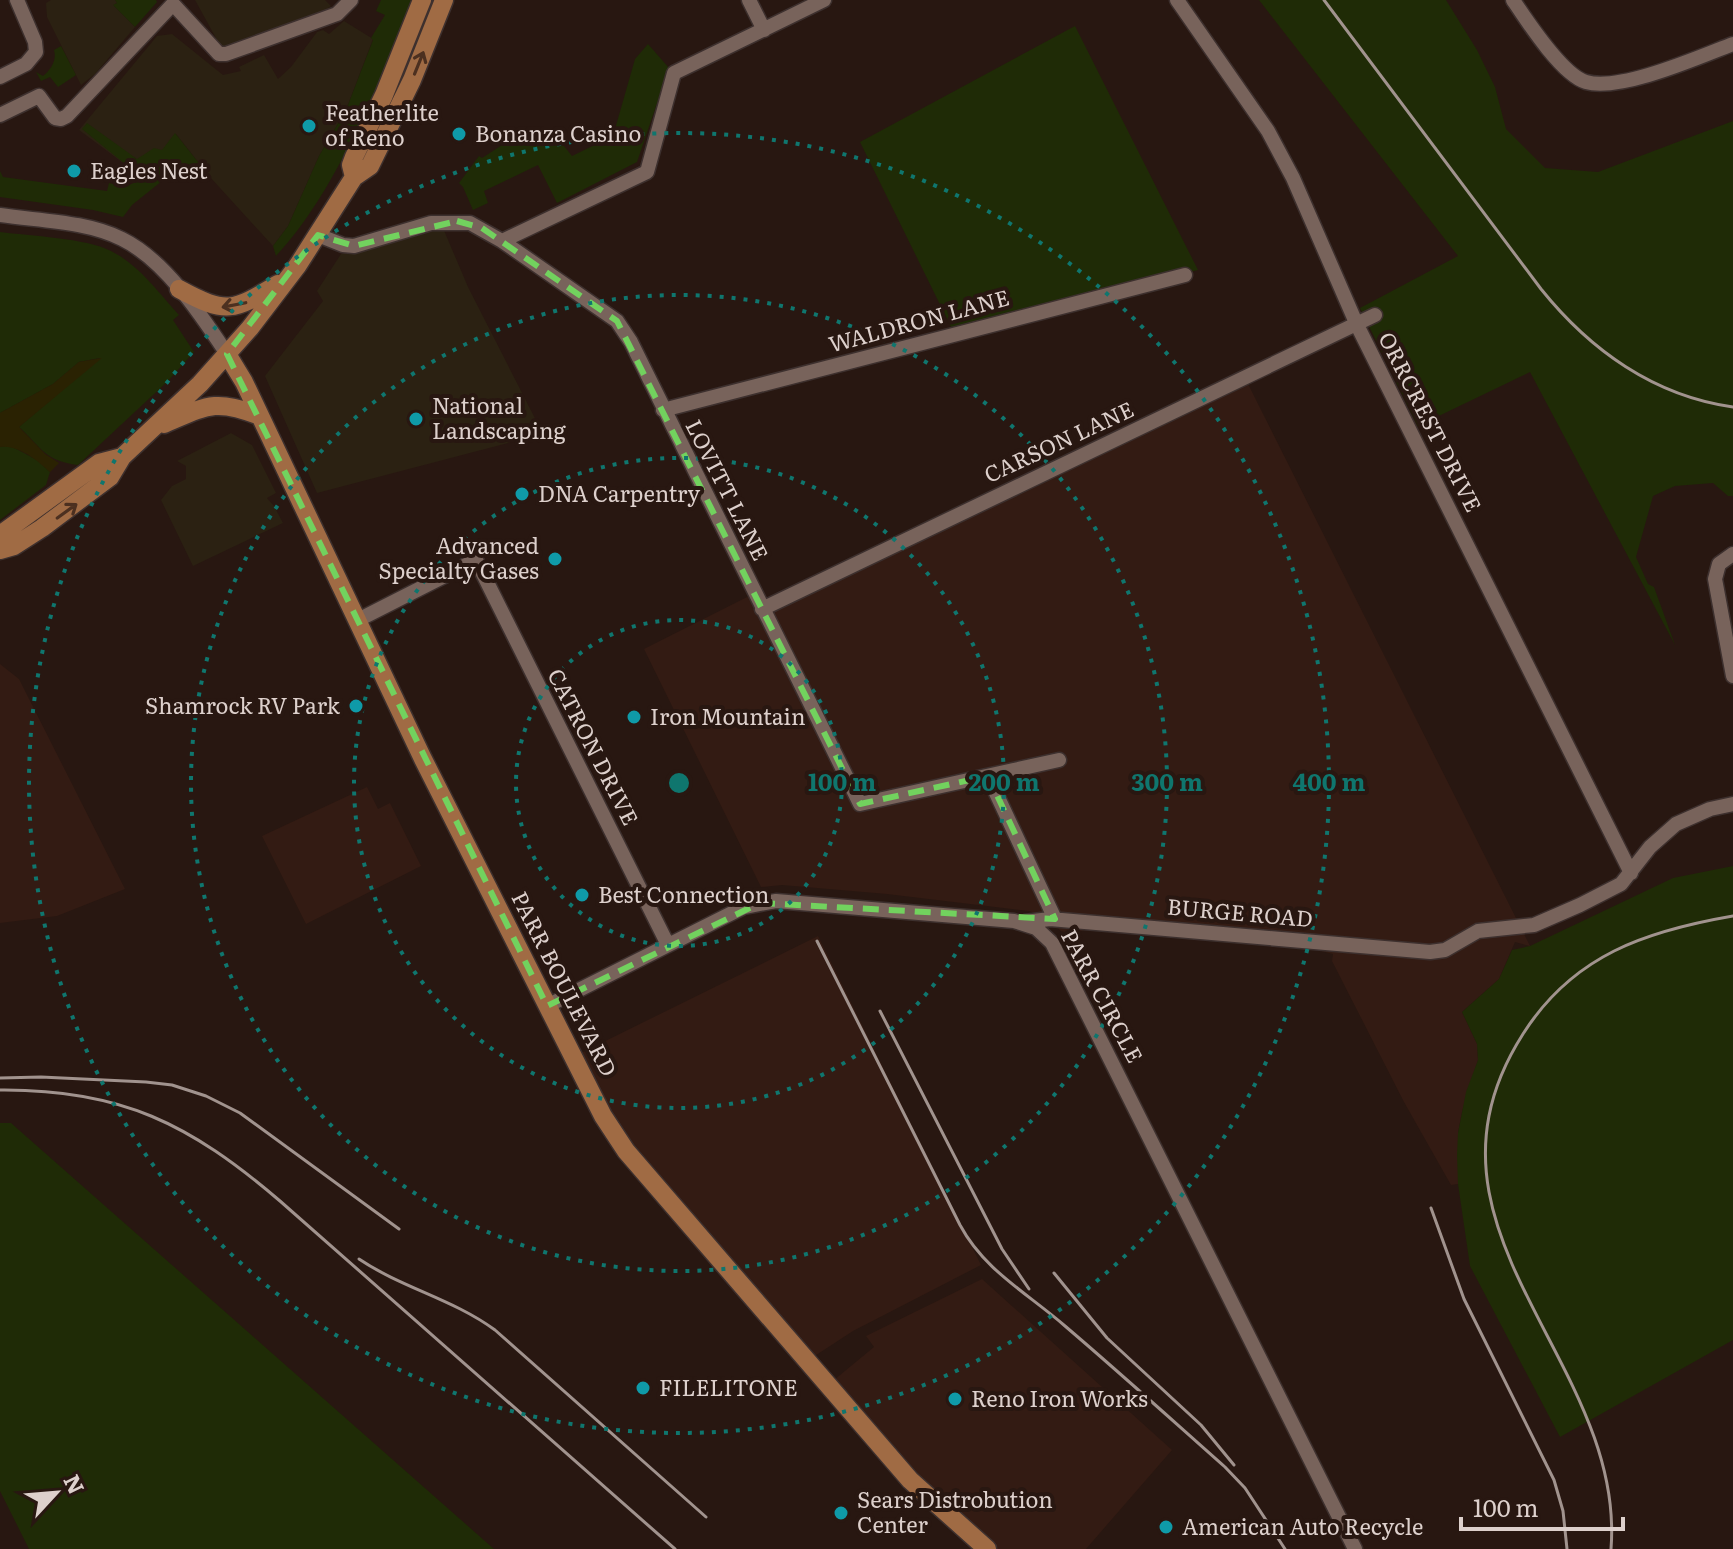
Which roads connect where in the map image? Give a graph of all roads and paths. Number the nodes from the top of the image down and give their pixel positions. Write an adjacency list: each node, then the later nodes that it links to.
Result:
1 (17, 0): 11 (street)
2 (351, 0): 12 (street)
3 (422, 0): 13 (main road)
4 (444, 0): 13 (main road, one-way to 4)
5 (749, 0): 9 (street)
6 (824, 0): 9 (street)
7 (1177, 0): 21 (street, ORRCREST DRIVE)
8 (1513, 0): 10 (street)
9 (764, 30): 16 (street)
10 (1733, 44)
11 (0, 77)
12 (0, 115)
13 (354, 177): 15 (main road)
14 (0, 215): 19 (street)
15 (318, 235): 16 (street, LOVITT LANE); 18 (main road)
16 (502, 241): 23 (street, LOVITT LANE)
17 (1185, 275): 23 (street, WALDRON LANE)
18 (288, 278): 19 (main road, one-way to 19); 22 (main road)
19 (179, 289): 22 (street)
20 (1375, 315): 21 (street, CARSON LANE)
21 (1357, 325): 30 (street, CARSON LANE); 36 (street, ORRCREST DRIVE)
22 (227, 354): 24 (main road, PARR BOULEVARD); 25 (main road)
23 (663, 410): 30 (street, LOVITT LANE)
24 (260, 416): 25 (main road); 31 (main road, PARR BOULEVARD)
25 (152, 429): 26 (main road)
26 (122, 457): 27 (main road); 28 (main road, one-way to 26)
27 (0, 535)
28 (0, 550)
29 (1728, 558): 32 (street)
30 (762, 609): 34 (street, LOVITT LANE)
31 (356, 621): 39 (street, CATRON DRIVE); 40 (main road, PARR BOULEVARD)
32 (1733, 676)
33 (1059, 760): 34 (street)
34 (988, 776): 37 (street)
35 (1733, 804): 36 (street)
36 (1631, 873): 37 (street, BURGE ROAD)
37 (1055, 919): 38 (street, BURGE ROAD)
38 (1024, 923): 39 (street); 42 (street, PARR CIRCLE)
39 (668, 945): 40 (street)
40 (547, 1006): 41 (main road, PARR BOULEVARD)
41 (987, 1549)
42 (1355, 1549)

